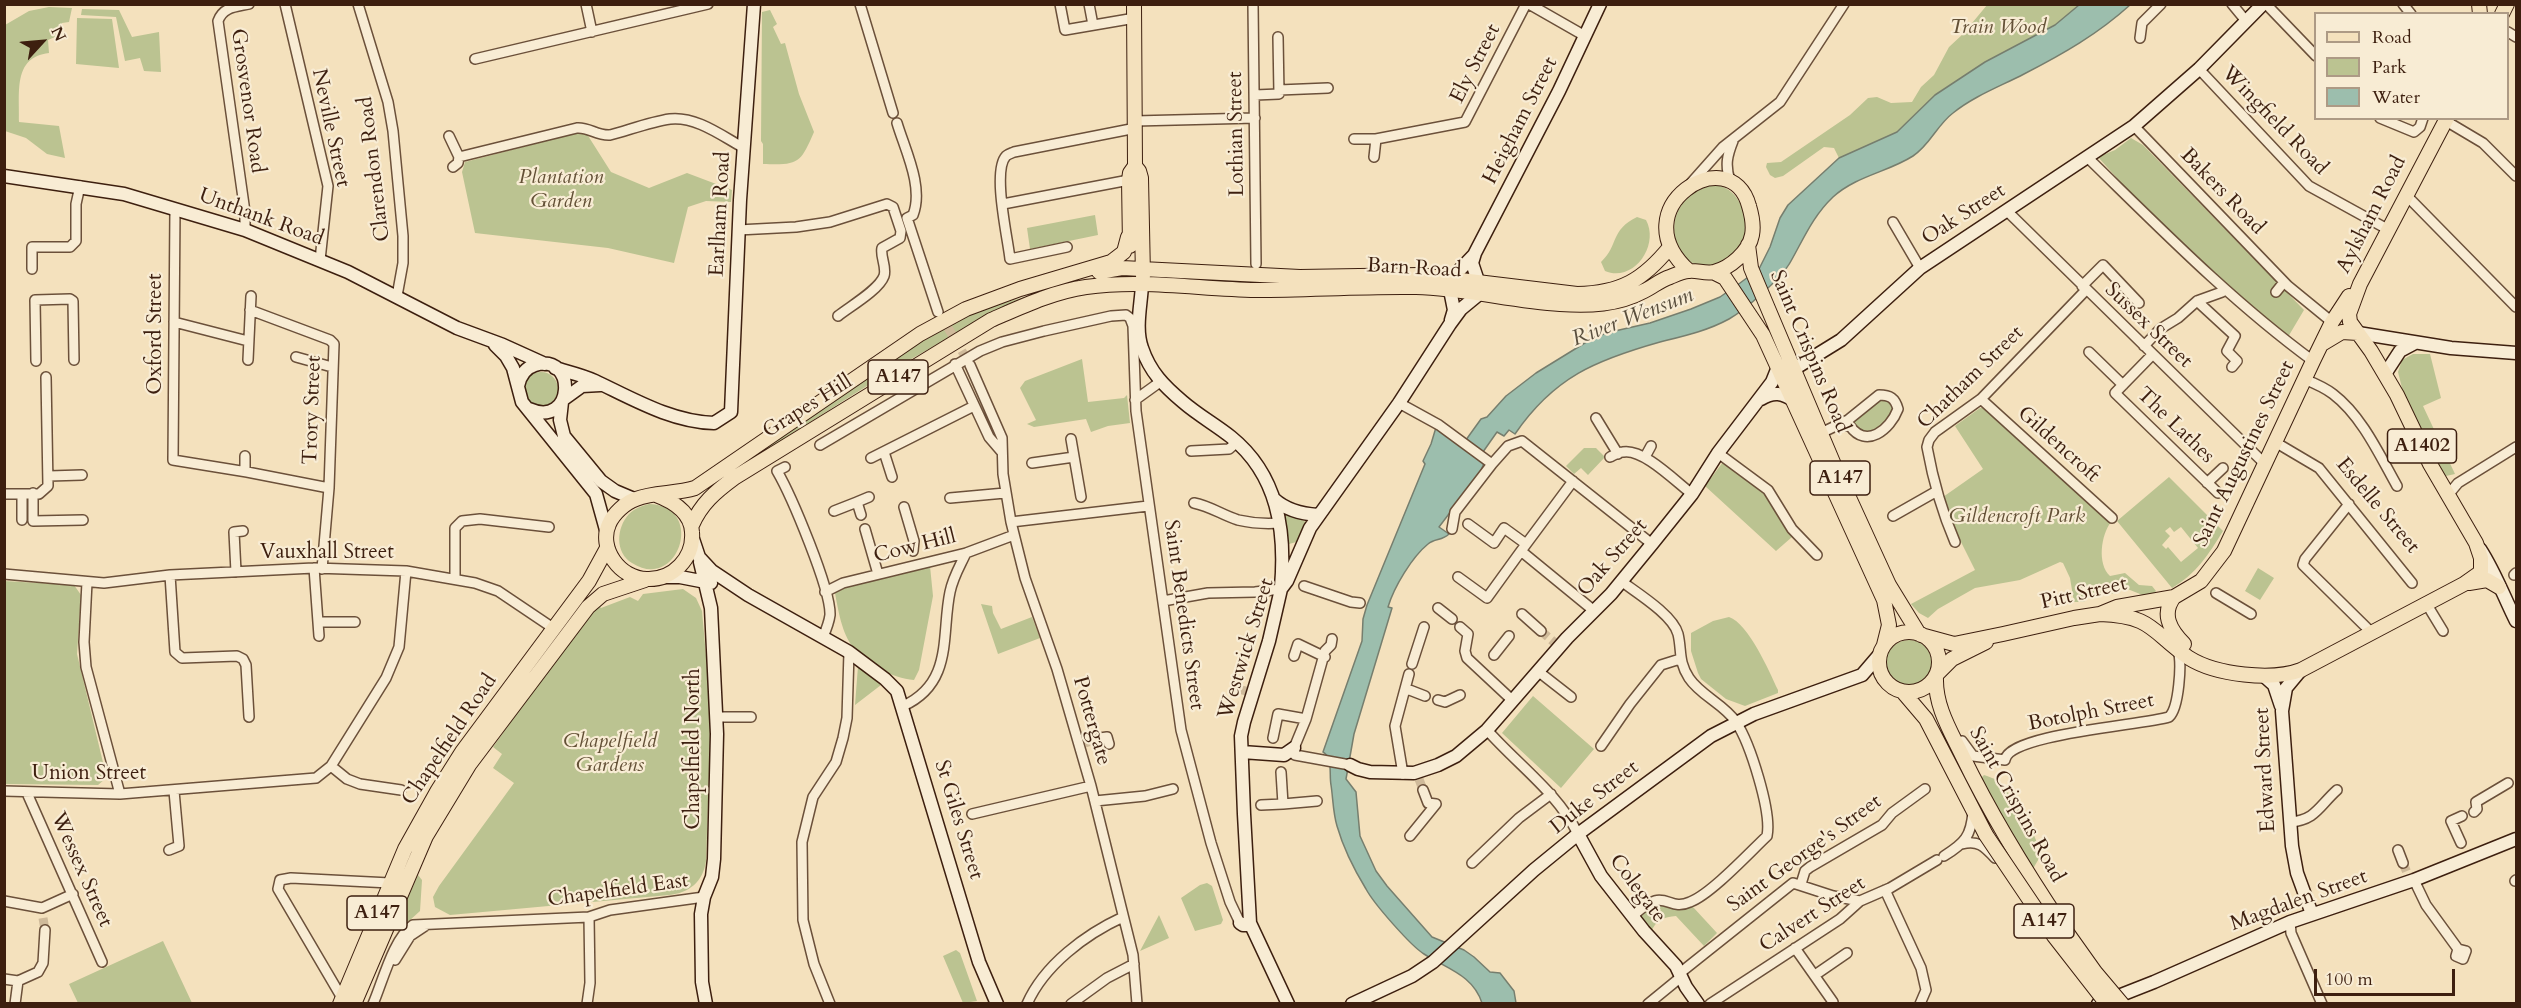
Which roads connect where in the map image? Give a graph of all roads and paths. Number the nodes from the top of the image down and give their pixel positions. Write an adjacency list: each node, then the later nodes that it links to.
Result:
1 (249, 4): 61 (street, Grosvenor Road)
2 (285, 4): 69 (street, Neville Street)
3 (358, 4): 86 (street, Clarendon Road)
4 (586, 4): 20 (street)
5 (708, 4): 20 (street)
6 (860, 4): 91 (street)
7 (1060, 4): 19 (street)
8 (1089, 4): 19 (street)
9 (1253, 4): 29 (street, Lothian Street)
10 (1528, 4): 21 (street); 38 (street, Ely Street)
11 (1600, 4): 21 (street, Heigham Street)
12 (1844, 4): 39 (street)
13 (2161, 4): 23 (street)
14 (2232, 4): 18 (street)
15 (2264, 4): 18 (street, Oak Street); 24 (street)
16 (756, 5): 41 (street, Earlham Road)
17 (1134, 11): 19 (street); 34 (main road)
18 (2246, 21): 26 (street, Oak Street)
19 (1093, 25)
20 (592, 32): 25 (street)
21 (1585, 36): 68 (street, Heigham Street)
22 (1278, 37): 28 (street)
23 (2140, 38)
24 (2314, 54)
25 (475, 59)
26 (2199, 69): 35 (street, Oak Street); 63 (street, Wingfield Road)
27 (1328, 88): 28 (street)
28 (1280, 90): 29 (street)
29 (1255, 96): 30 (street, Lothian Street)
30 (1255, 118): 34 (street); 70 (street, Lothian Street)
31 (2385, 120): 32 (street)
32 (2422, 120)
33 (2446, 120): 49 (street); 55 (main road, Aylsham Road / A1402)
34 (1136, 125): 42 (street); 46 (main road)
35 (2134, 126): 45 (street, Oak Street); 77 (street, Bakers Road)
36 (449, 136): 43 (street)
37 (1354, 139): 38 (street, Ely Street)
38 (1376, 139): 44 (street)
39 (1733, 141): 51 (street); 52 (street)
40 (1008, 144): 42 (street)
41 (744, 147): 43 (street); 62 (street, Earlham Road)
42 (1014, 152): 57 (street)
43 (459, 157): 47 (street)
44 (1374, 157)
45 (2087, 157): 59 (street, Oak Street); 98 (street)
46 (1135, 166): 50 (main road); 73 (main road)
47 (453, 167)
48 (4, 176): 53 (street, Unthank Road)
49 (2517, 176)
50 (1129, 180): 56 (street); 64 (main road)
51 (1730, 181): 52 (main road); 65 (main road, A147)
52 (1690, 185): 67 (main road)
53 (80, 186): 58 (street, Unthank Road); 72 (street)
54 (1019, 190): 56 (street)
55 (2407, 196): 63 (main road, Aylsham Road / A1402); 89 (street)
56 (1021, 201): 57 (street)
57 (1003, 204): 66 (street)
58 (175, 209): 61 (street, Unthank Road); 93 (street, Oxford Street)
59 (2007, 211): 71 (street, Oak Street); 82 (street, Sussex Street)
60 (1893, 222): 71 (street)
61 (244, 230): 69 (street, Unthank Road)
62 (738, 230): 92 (street); 135 (street, Earlham Road)
63 (2389, 230): 80 (main road, Aylsham Road / A1402)
64 (1128, 237): 73 (main road); 76 (main road, Grapes Hill / A147)
65 (1748, 245): 75 (main road); 118 (main road, Saint Crispins Road / A147)
66 (1067, 247)
67 (1670, 247): 74 (main road); 81 (main road, Barn Road / A147)
68 (1475, 253): 79 (street, Heigham Street); 81 (street)
69 (320, 260): 86 (street, Unthank Road)
70 (1256, 264)
71 (1920, 268): 118 (street, Oak Street)
72 (32, 269)
73 (1136, 269): 76 (main road, Grapes Hill / A147); 78 (main road); 79 (main road, Barn Road / A147)
74 (1689, 271): 75 (main road, Barn Road / A147); 81 (main road, Barn Road / A147)
75 (1713, 273): 116 (main road, Saint Crispins Road / A147)
76 (1055, 279): 172 (main road, Grapes Hill / A147)
77 (2284, 282): 84 (street); 94 (street, Bakers Road)
78 (1135, 284): 79 (main road, Barn Road / A147); 122 (street); 199 (main road, Grapes Hill / A147)
79 (1451, 284): 81 (main road, Barn Road / A147); 95 (street)
80 (2360, 284): 94 (main road, Saint Augustines Street / A1402); 96 (main road, Aylsham Road / A1402)
81 (1478, 288): 95 (street, Westwick Street)
82 (2084, 288): 88 (street, Chatham Street); 102 (street, Sussex Street); 126 (street, Chatham Street)
83 (2222, 292): 87 (street)
84 (2276, 292)
85 (251, 296): 90 (street)
86 (397, 296): 97 (street, Unthank Road)
87 (2197, 301): 102 (street); 117 (street)
88 (2139, 303)
89 (2517, 307)
90 (250, 310): 99 (street); 114 (street, Trory Street)
91 (938, 312)
92 (838, 316)
93 (174, 322): 99 (street); 157 (street, Oxford Street)
94 (2332, 322): 101 (main road, Saint Augustines Street / A1402)
95 (1450, 324): 131 (street, Westwick Street)
96 (2358, 333): 100 (street); 101 (main road, Saint Augustines Street); 119 (main road, A1402)
97 (490, 340): 115 (street, Unthank Road); 124 (street, Unthank Road)
98 (2284, 340): 103 (street); 111 (street)
99 (248, 341): 109 (street)
100 (2415, 343): 105 (street); 119 (street)
101 (2320, 345): 111 (main road, Saint Augustines Street / A1402)
102 (2144, 346): 106 (street, Sussex Street)
103 (2278, 348)
104 (2089, 352): 123 (street, The Lathes)
105 (2517, 353)
106 (2152, 355): 123 (street, The Lathes); 154 (street, Sussex Street)
107 (297, 357): 114 (street)
108 (74, 360): 110 (street)
109 (248, 360)
110 (36, 361)
111 (2313, 361): 121 (main road, Saint Augustines Street / A1402)
112 (955, 364): 128 (street, Saint Benedicts Street); 132 (street); 141 (street)
113 (970, 365): 142 (street)
114 (332, 366): 164 (street, Trory Street)
115 (550, 366): 124 (street); 125 (street, Unthank Road); 127 (street)
116 (1778, 367): 129 (main road, Saint Crispins Road / A147); 130 (street, Oak Street)
117 (2232, 367)
118 (1794, 369): 137 (main road, Saint Crispins Road / A147)
119 (2385, 374): 173 (main road, A1402)
120 (46, 377): 159 (street)
121 (2304, 379): 140 (main road, Saint Augustines Street / A1402); 163 (street)
122 (1160, 382): 128 (street); 139 (street)
123 (2123, 385): 162 (street, The Lathes)
124 (518, 386): 133 (street)
125 (604, 386): 127 (street); 135 (street, Unthank Road)
126 (1981, 399): 165 (street, Chatham Street); 188 (street, Gildencroft)
127 (563, 400): 133 (street); 176 (street)
128 (1135, 400): 182 (street, Saint Benedicts Street)
129 (1795, 401): 130 (street); 258 (main road, Saint Crispins Road / A147)
130 (1757, 402): 147 (street, Oak Street)
131 (1399, 403): 153 (street); 186 (street, Westwick Street)
132 (974, 406): 142 (street); 146 (street)
133 (529, 409): 196 (street)
134 (1596, 418): 150 (street)
135 (722, 420)
136 (1838, 426): 136 (street); 137 (street)
137 (1821, 433): 251 (main road, Saint Crispins Road / A147)
138 (1071, 439): 149 (street)
139 (1237, 442): 145 (street); 177 (street)
140 (2275, 442): 154 (main road, Saint Augustines Street / A1402); 180 (street, Esdelle Street)
141 (820, 445)
142 (1002, 446): 167 (street, Pottergate)
143 (1651, 446): 150 (street)
144 (2517, 447): 173 (street)
145 (1191, 451)
146 (884, 452): 151 (street); 160 (street)
147 (1718, 453): 170 (street, Oak Street); 207 (street)
148 (245, 456): 157 (street)
149 (1074, 457): 152 (street); 181 (street)
150 (1645, 457): 170 (street)
151 (872, 458)
152 (1032, 464)
153 (1492, 464): 161 (street); 195 (street)
154 (2265, 464): 228 (main road, Saint Augustines Street / A1402)
155 (785, 467): 230 (street)
156 (2223, 468): 162 (street)
157 (245, 471): 164 (street)
158 (82, 475): 159 (street)
159 (49, 476): 166 (street)
160 (892, 477)
161 (1573, 481): 203 (street); 205 (street)
162 (2208, 483): 171 (street, The Lathes)
163 (2397, 486)
164 (329, 488): 210 (street, Trory Street)
165 (1937, 491): 187 (street); 201 (street, Chatham Street)
166 (33, 493): 169 (street); 190 (street)
167 (1005, 493): 175 (street); 191 (street, Pottergate)
168 (4, 494): 169 (street)
169 (22, 494): 189 (street)
170 (1692, 494): 203 (street, Oak Street)
171 (2218, 494)
172 (656, 495): 176 (main road, A147); 199 (main road)
173 (2448, 495): 202 (main road, A1402)
174 (869, 497): 178 (street)
175 (950, 498)
176 (634, 499): 196 (main road)
177 (1274, 499): 186 (street); 192 (street)
178 (856, 502): 184 (street); 185 (street)
179 (1194, 503): 192 (street)
180 (2349, 504): 224 (street, Esdelle Street); 250 (street)
181 (1082, 506): 182 (street); 191 (street)
182 (1148, 506): 232 (street, Saint Benedicts Street)
183 (904, 507): 209 (street)
184 (834, 511)
185 (861, 515)
186 (1318, 515): 225 (street, Westwick Street)
187 (1893, 516)
188 (2112, 518)
189 (22, 520)
190 (83, 520)
191 (1011, 522): 200 (street, Pottergate)
192 (1280, 523): 225 (street)
193 (1468, 524): 205 (street)
194 (549, 527): 217 (street)
195 (1452, 529)
196 (606, 530): 204 (main road)
197 (865, 530): 214 (street)
198 (243, 531): 212 (street)
199 (692, 532): 208 (street, Chapelfield North); 218 (main road, A147)
200 (1014, 535): 206 (street, Cow Hill); 296 (street, Pottergate)
201 (1955, 542)
202 (2476, 543): 226 (main road, A1402); 227 (street)
203 (1652, 544): 221 (street, Oak Street)
204 (607, 548): 219 (main road); 247 (main road, Chapelfield Road / A147)
205 (1524, 548): 216 (street); 236 (street)
206 (966, 553): 209 (street, Cow Hill); 276 (street)
207 (1817, 555)
208 (699, 557): 223 (street, Chapelfield North); 229 (street)
209 (913, 559): 214 (street, Cow Hill)
210 (318, 568): 211 (street, Vauxhall Street); 212 (street, Vauxhall Street); 244 (street, Trory Street)
211 (406, 571): 217 (street, Vauxhall Street); 292 (street)
212 (236, 572): 215 (street, Vauxhall Street)
213 (4, 574): 222 (street, Vauxhall Street)
214 (878, 574): 230 (street, Cow Hill)
215 (170, 575): 222 (street, Vauxhall Street); 279 (street)
216 (1458, 577)
217 (455, 578): 247 (street, Vauxhall Street)
218 (660, 578): 219 (main road, A147); 220 (street)
219 (645, 580): 350 (main road, Chapelfield Road / A147)
220 (694, 580): 223 (street); 241 (street, Chapelfield North)
221 (1622, 581): 236 (street, Oak Street); 262 (street)
222 (87, 582): 305 (street)
223 (707, 582): 229 (street); 241 (street, Chapelfield North)
224 (2412, 583)
225 (1292, 584): 232 (street); 233 (street); 289 (street, Westwick Street)
226 (2464, 584): 227 (main road, A1402); 234 (main road, A1402)
227 (2501, 585): 243 (street)
228 (2209, 588): 231 (main road, Saint Augustines Street / A1402); 239 (street)
229 (744, 592): 255 (street, St Giles Street)
230 (825, 592): 255 (street)
231 (2174, 597): 238 (main road, Pitt Street / A1402); 263 (main road, A1402)
232 (1162, 602): 339 (street, Saint Benedicts Street)
233 (1360, 603)
234 (2426, 603): 249 (street); 250 (main road, Edward Street / A1402)
235 (1438, 608): 240 (street)
236 (1593, 610): 266 (street, Oak Street)
237 (1522, 614): 248 (street)
238 (2100, 614): 252 (main road, Pitt Street / A1402); 257 (main road, A1402)
239 (2251, 614)
240 (1452, 619)
241 (710, 620): 280 (street, Chapelfield North)
242 (355, 621): 244 (street)
243 (2517, 621)
244 (318, 622): 253 (street, Trory Street)
245 (1424, 627): 269 (street)
246 (1460, 627): 265 (street)
247 (553, 628): 327 (main road, Chapelfield Road / A147)
248 (1541, 631)
249 (2443, 631)
250 (2371, 632): 264 (main road, Edward Street / A1402)
251 (1920, 634): 252 (main road, Pitt Street / A1402); 258 (main road); 267 (main road, Saint Crispins Road)
252 (2003, 634): 267 (main road, Pitt Street / A1402)
253 (319, 636)
254 (1509, 636): 265 (street)
255 (823, 637): 259 (street, St Giles Street)
256 (1332, 639): 261 (street)
257 (2178, 649): 263 (main road, A1402); 278 (street, Botolph Street)
258 (1882, 650): 270 (main road, Saint Crispins Road); 283 (street, Duke Street)
259 (849, 652): 276 (street, St Giles Street); 356 (street)
260 (1294, 656): 261 (street)
261 (1325, 657): 282 (street)
262 (1680, 659): 283 (street); 288 (street)
263 (2222, 669): 268 (main road, A1402)
264 (2301, 670): 268 (main road, A1402); 277 (street, Edward Street)
265 (1481, 671): 275 (street)
266 (1539, 672): 273 (street); 275 (street, Oak Street)
267 (1937, 675): 270 (main road); 278 (main road, Saint Crispins Road / A147)
268 (2265, 677): 277 (street)
269 (1407, 688): 272 (street); 294 (street)
270 (1903, 692): 313 (main road, Saint Crispins Road / A147)
271 (1460, 695): 274 (street)
272 (1425, 696)
273 (1571, 697)
274 (1438, 700)
275 (1512, 700): 284 (street, Oak Street)
276 (903, 706): 357 (street, St Giles Street)
277 (2282, 707): 315 (street, Edward Street)
278 (1943, 715): 369 (main road, Saint Crispins Road / A147, bridge)
279 (249, 717)
280 (716, 717): 281 (street); 331 (street, Chapelfield North)
281 (751, 717)
282 (1306, 719): 286 (street); 290 (street)
283 (1736, 722): 316 (street, Duke Street); 336 (street)
284 (1487, 730): 294 (street, Oak Street); 306 (street, Colegate)
285 (1100, 738): 287 (street)
286 (1273, 738)
287 (1109, 744)
288 (1601, 746)
289 (1242, 752): 290 (street); 339 (street, Westwick Street)
290 (1289, 755): 291 (street)
291 (1350, 765): 294 (street)
292 (331, 766): 299 (street); 303 (street, Union Street)
293 (1281, 772): 311 (street)
294 (1412, 775)
295 (2508, 783): 309 (street)
296 (1091, 786): 307 (street, Pottergate); 310 (street)
297 (1173, 789): 307 (street)
298 (1925, 789): 328 (street, Saint George's Street)
299 (401, 790)
300 (1423, 790): 317 (street)
301 (2337, 790): 315 (street)
302 (4, 791): 304 (street, Union Street)
303 (174, 791): 305 (street, Union Street); 322 (street, Union Street)
304 (27, 793): 305 (street, Union Street); 330 (street, Wessex Street)
305 (120, 794)
306 (1551, 794): 316 (street, Colegate); 324 (street)
307 (1095, 801): 337 (street, Pottergate)
308 (1317, 801): 311 (street)
309 (2475, 802)
310 (969, 803)
311 (1283, 804): 312 (street)
312 (1262, 805)
313 (1973, 812): 318 (main road, Saint Crispins Road / A147); 321 (street)
314 (2462, 816): 320 (street)
315 (2290, 822): 334 (street, Edward Street)
316 (1578, 834): 336 (street, Colegate); 362 (street, Duke Street)
317 (1410, 836)
318 (1982, 839): 321 (street, Calvert Street); 368 (main road, Saint Crispins Road / A147, bridge)
319 (2517, 839): 326 (street, Magdalen Street)
320 (2461, 843)
321 (1962, 844): 329 (street, Calvert Street)
322 (169, 850)
323 (2398, 850): 325 (street)
324 (1472, 863)
325 (2403, 863)
326 (2411, 879): 334 (street, Magdalen Street); 342 (street)
327 (390, 884): 350 (main road, Chapelfield Road / A147); 350 (street)
328 (1801, 884): 333 (street); 346 (street, Saint George's Street)
329 (1885, 890): 333 (street, Calvert Street); 366 (street)
330 (73, 894): 332 (street); 344 (street, Wessex Street)
331 (704, 897): 335 (street, Chapelfield East); 355 (street, Chapelfield North)
332 (4, 901)
333 (1860, 901): 341 (street, Calvert Street)
334 (2312, 914): 338 (street, Magdalen Street)
335 (589, 917): 353 (street, Chapelfield East); 354 (street)
336 (1632, 917): 346 (street, Colegate)
337 (1124, 918): 345 (street, Pottergate); 358 (street)
338 (2290, 922): 367 (street, Magdalen Street); 370 (street)
339 (1245, 924): 361 (street)
340 (45, 930): 349 (street)
341 (1795, 948): 347 (street); 365 (street, Calvert Street)
342 (2458, 949)
343 (1847, 953): 347 (street)
344 (102, 962)
345 (1134, 964): 359 (street); 360 (street, Pottergate)
346 (1681, 975): 363 (street, Saint George's Street); 364 (street, Colegate)
347 (1815, 975): 351 (street)
348 (4, 979): 349 (street)
349 (18, 981): 352 (street)
350 (345, 1002)
351 (1833, 1002)
352 (15, 1004)
353 (373, 1004)
354 (587, 1004)
355 (706, 1004)
356 (830, 1004)
357 (997, 1004)
358 (1027, 1004)
359 (1071, 1004)
360 (1137, 1004)
361 (1288, 1004)
362 (1352, 1004)
363 (1648, 1004)
364 (1698, 1004)
365 (1710, 1004)
366 (1920, 1004)
367 (2098, 1004)
368 (2107, 1004)
369 (2122, 1004)
370 (2322, 1004)

